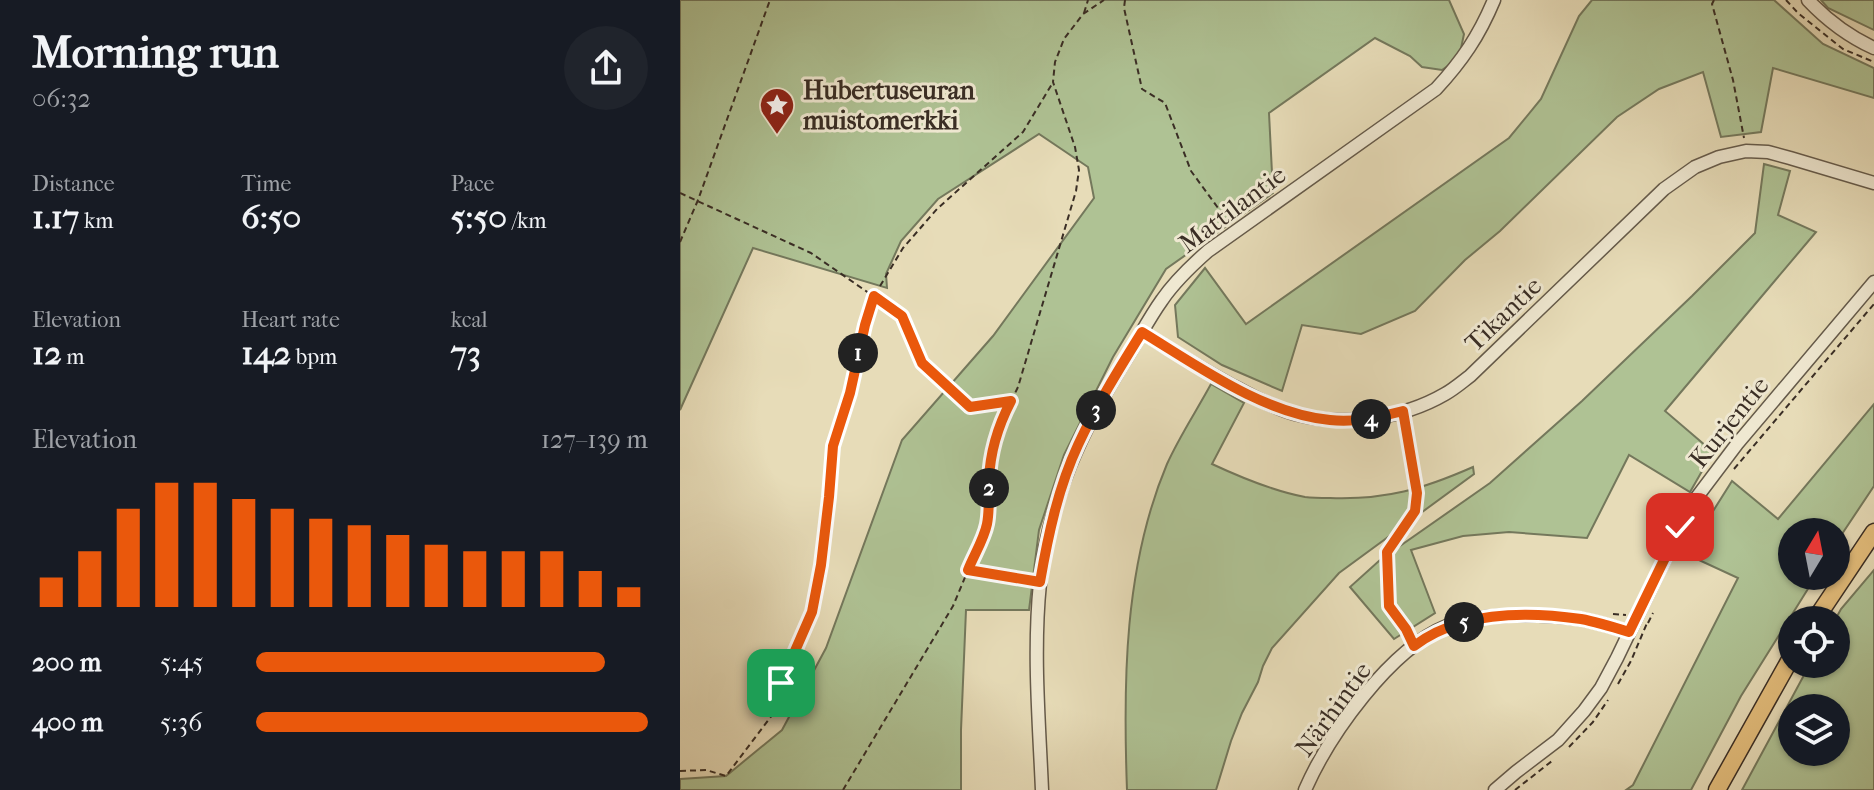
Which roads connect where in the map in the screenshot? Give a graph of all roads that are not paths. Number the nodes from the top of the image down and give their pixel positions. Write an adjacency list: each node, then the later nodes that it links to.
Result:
1 (1494, 0): 6 (street, Mattilantie)
2 (1808, 0): 3 (street)
3 (1874, 48)
4 (1874, 183): 6 (street, Tikantie)
5 (1874, 282): 9 (street, Kurjentie)
6 (1142, 332): 11 (street, Mattilantie)
7 (1874, 532): 8 (main road)
8 (1824, 606)
9 (1629, 632): 12 (street, Närhintie); 13 (street, Kurjentie)
10 (1780, 678): 14 (main road)
11 (1042, 790)
12 (1305, 790)
13 (1495, 790)
14 (1717, 790)

